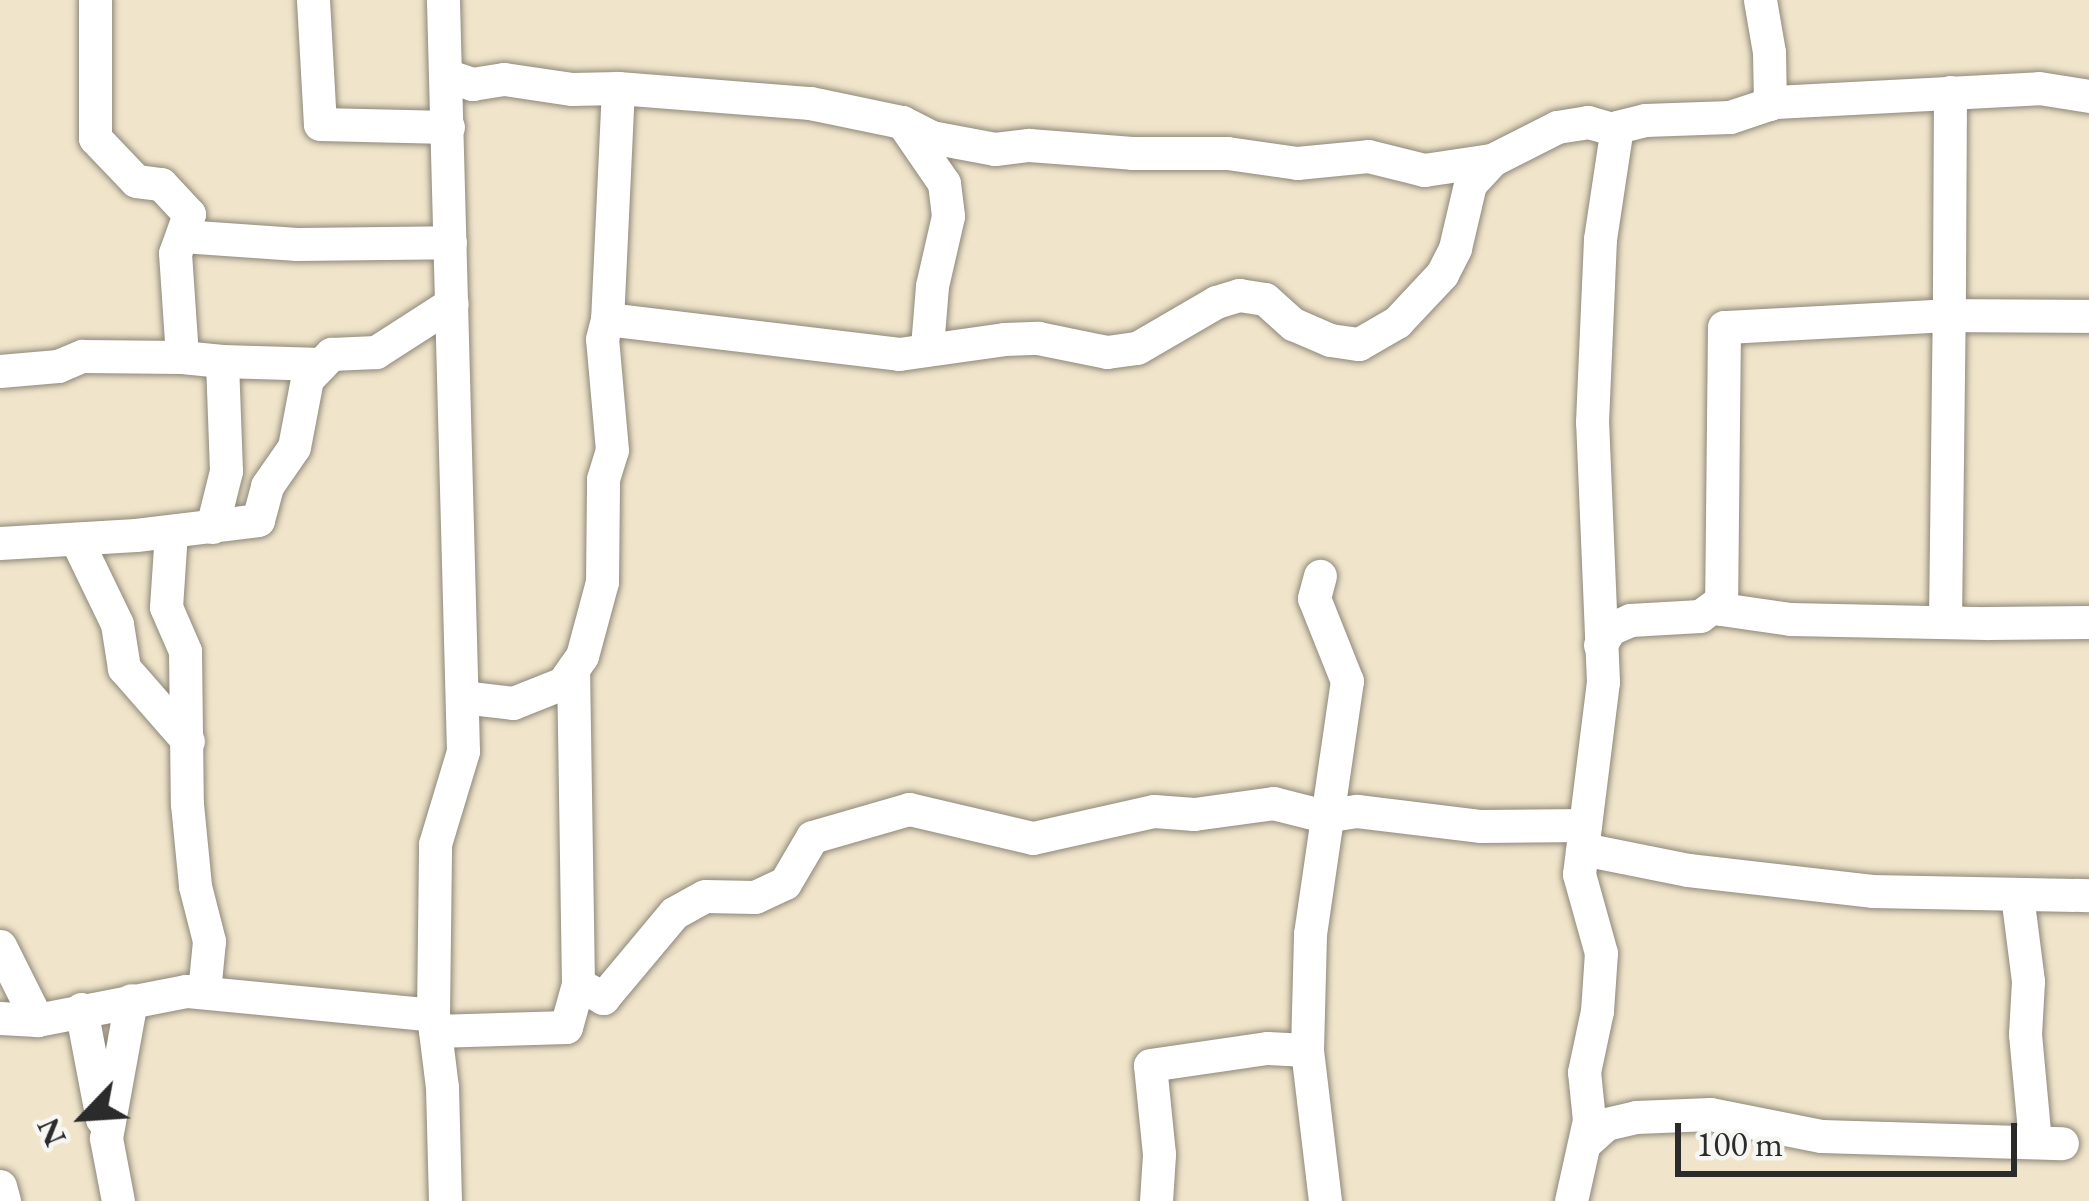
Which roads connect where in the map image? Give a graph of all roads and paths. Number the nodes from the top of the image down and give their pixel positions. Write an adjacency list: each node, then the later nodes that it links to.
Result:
1 (95, 0): 14 (street)
2 (313, 0): 11 (street)
3 (443, 0): 5 (street)
4 (1760, 0): 9 (street)
5 (446, 75): 6 (street); 11 (street)
6 (618, 88): 10 (street); 19 (street)
7 (1950, 92): 8 (street); 9 (street); 17 (street)
8 (2089, 96)
9 (1770, 104): 12 (street)
10 (902, 122): 13 (street); 20 (street)
11 (448, 127): 15 (street)
12 (1616, 130): 13 (street); 33 (street)
13 (1492, 160): 20 (street)
14 (182, 236): 15 (street); 21 (street)
15 (450, 242): 16 (street)
16 (452, 303): 23 (street); 35 (street)
17 (1949, 315): 18 (street); 30 (street); 31 (street)
18 (2089, 316)
19 (607, 319): 20 (street); 34 (street)
20 (927, 347)
21 (182, 356): 22 (street); 24 (street)
22 (222, 361): 23 (street); 25 (street)
23 (321, 364): 25 (street)
24 (0, 370)
25 (212, 527): 26 (street)
26 (171, 532): 27 (street); 36 (street)
27 (76, 539): 28 (street); 36 (street)
28 (0, 543)
29 (1320, 575): 37 (street)
30 (1720, 602): 31 (street); 33 (street)
31 (1945, 621): 32 (street)
32 (2089, 622)
33 (1600, 644): 38 (street)
34 (573, 669): 35 (street); 42 (street)
35 (462, 697): 48 (street)
36 (188, 741): 43 (street)
37 (1324, 816): 38 (street); 42 (street); 49 (street)
38 (1584, 837): 39 (street); 51 (street)
39 (2017, 895): 40 (street); 51 (street)
40 (2089, 895)
41 (0, 946): 47 (street)
42 (578, 984): 48 (street)
43 (204, 992): 44 (street); 48 (street)
44 (130, 1000): 45 (street); 50 (street)
45 (81, 1010): 47 (street); 50 (street)
46 (0, 1018): 47 (street)
47 (37, 1020)
48 (434, 1023): 55 (street)
49 (1307, 1050): 56 (street); 57 (street)
50 (106, 1138): 54 (street)
51 (1585, 1143): 58 (street)
52 (0, 1186): 53 (street)
53 (4, 1201)
54 (118, 1201)
55 (445, 1201)
56 (1156, 1201)
57 (1325, 1201)
58 (1571, 1201)

